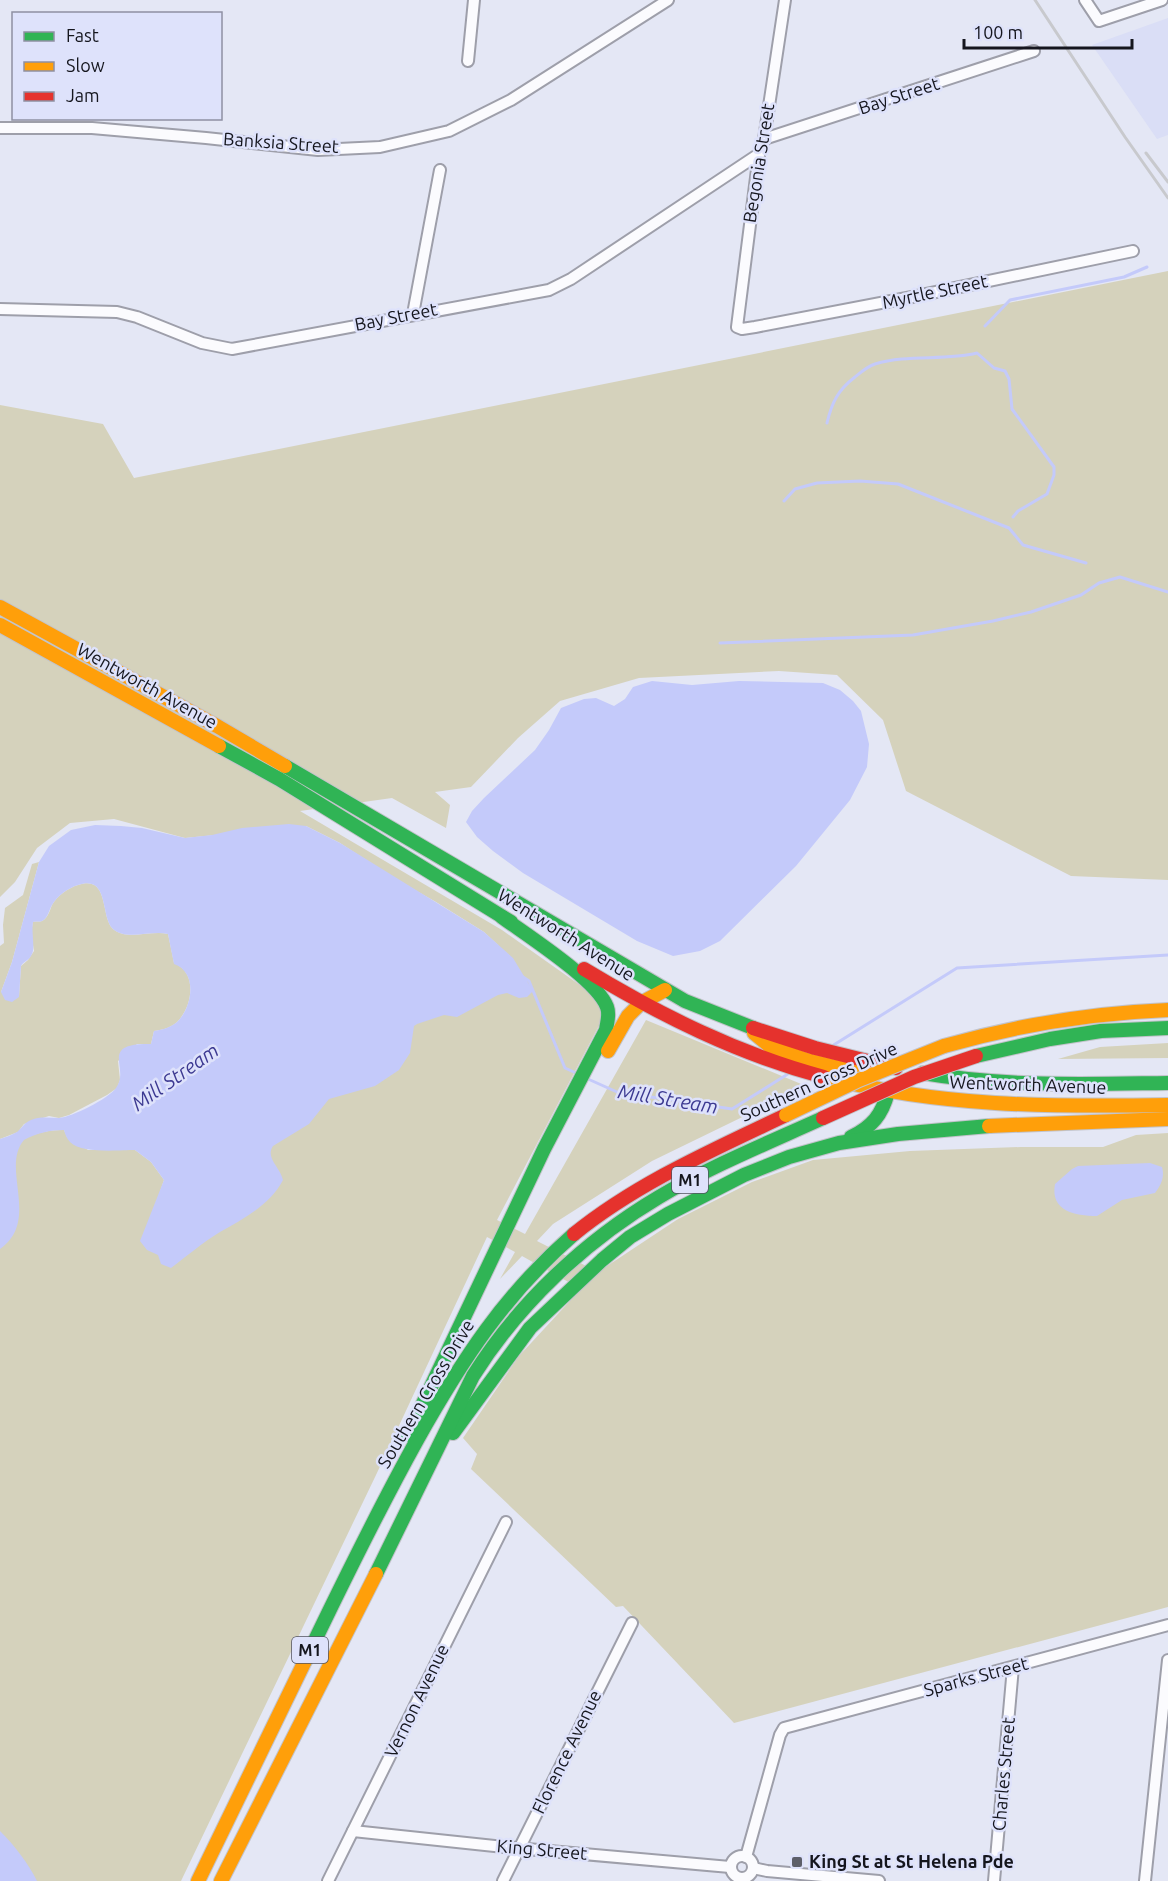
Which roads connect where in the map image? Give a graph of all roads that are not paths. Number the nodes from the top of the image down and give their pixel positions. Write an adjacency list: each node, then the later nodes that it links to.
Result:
1 (474, 0): 7 (street)
2 (668, 0): 8 (street, Banksia Street)
3 (785, 0): 9 (street, Begonia Street)
4 (1085, 0): 5 (street)
5 (1162, 0)
6 (1034, 51): 9 (street, Bay Street)
7 (468, 61)
8 (0, 128)
9 (764, 139): 10 (street, Begonia Street)
10 (759, 154): 14 (street, Bay Street); 15 (street, Begonia Street)
11 (440, 170): 14 (street)
12 (1133, 251): 15 (street, Myrtle Street)
13 (0, 309): 14 (street, Bay Street)
14 (413, 314)
15 (737, 327)
16 (0, 607): 19 (main road, Wentworth Avenue)
17 (0, 625): 18 (main road, Wentworth Avenue)
18 (502, 917): 20 (main road, Wentworth Avenue); 26 (main road)
19 (665, 990): 20 (main road); 22 (main road, Wentworth Avenue)
20 (641, 1004): 25 (main road, Wentworth Avenue); 26 (main road)
21 (1168, 1010): 33 (main road, Southern Cross Drive / M1, bridge)
22 (747, 1027): 24 (main road, Wentworth Avenue); 25 (main road)
23 (1168, 1028): 32 (main road, Southern Cross Drive / M1, bridge)
24 (825, 1056): 25 (main road); 27 (main road, Wentworth Avenue); 28 (main road)
25 (806, 1066): 28 (main road, Wentworth Avenue)
26 (593, 1069): 33 (main road)
27 (1168, 1083)
28 (888, 1092): 29 (main road, Wentworth Avenue); 31 (main road)
29 (1168, 1105)
30 (1168, 1119): 31 (main road)
31 (839, 1143): 32 (main road)
32 (430, 1466): 46 (main road, Southern Cross Drive / M1)
33 (378, 1509): 45 (main road, Southern Cross Drive / M1)
34 (506, 1522): 39 (street, Vernon Avenue)
35 (632, 1623): 40 (street, Florence Avenue)
36 (1168, 1625): 38 (street, Sparks Street)
37 (1168, 1660): 51 (street)
38 (1013, 1667): 41 (street, Sparks Street); 50 (street, Charles Street)
39 (353, 1831): 40 (street, King Street); 47 (street, Vernon Avenue)
40 (520, 1848): 42 (street, King Street); 48 (street, Florence Avenue)
41 (746, 1857): 42 (street); 43 (street)
42 (730, 1866): 44 (street)
43 (753, 1868): 44 (street); 49 (street)
44 (738, 1880)
45 (198, 1881)
46 (221, 1881)
47 (328, 1881)
48 (503, 1881)
49 (879, 1881)
50 (994, 1881)
51 (1145, 1881)

